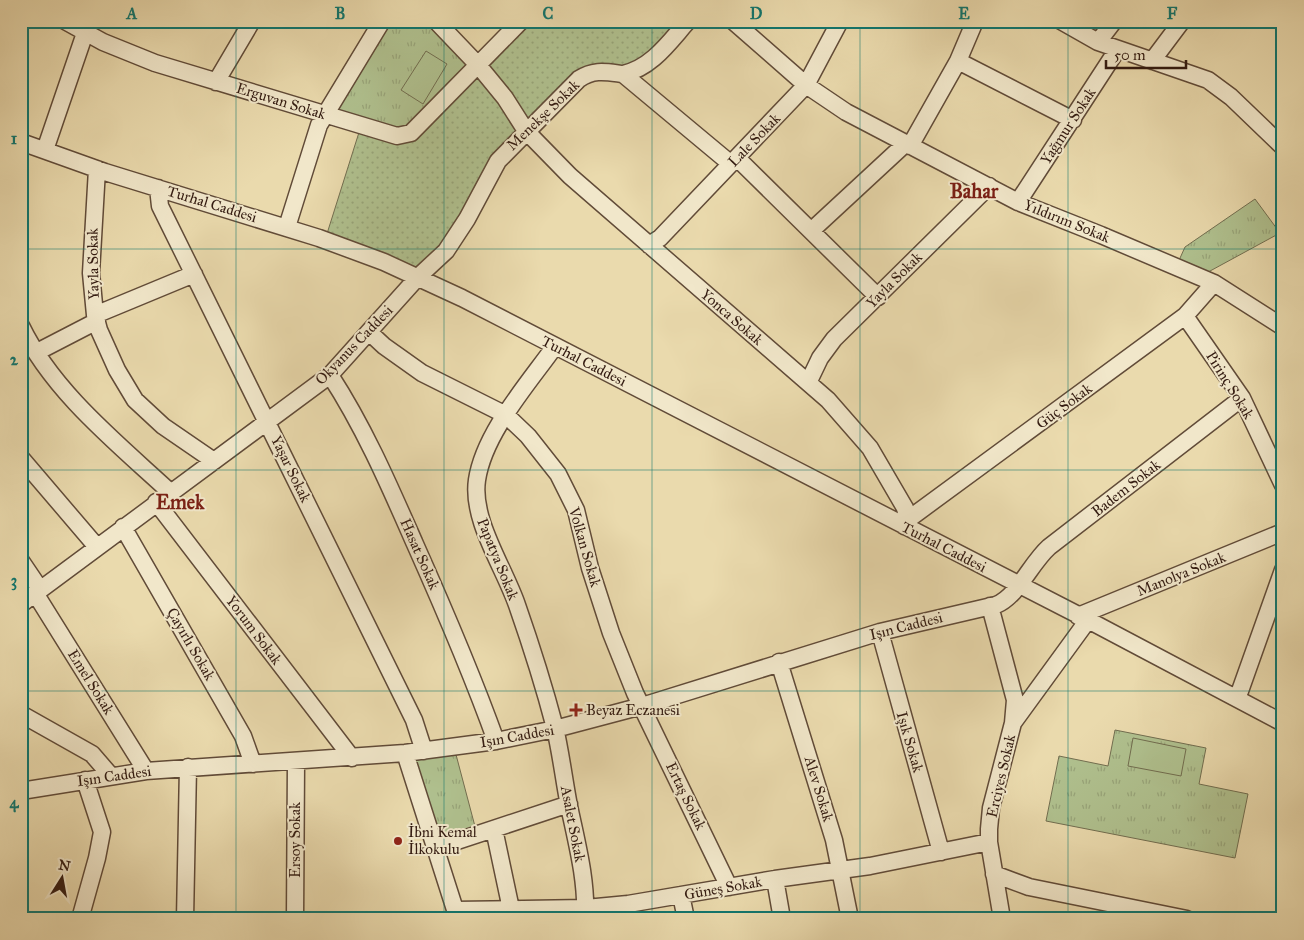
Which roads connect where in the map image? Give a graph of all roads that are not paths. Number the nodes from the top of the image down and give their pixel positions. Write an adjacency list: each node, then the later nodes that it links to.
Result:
1 (65, 21): 13 (street, Erguvan Sokak)
2 (252, 21): 20 (street)
3 (382, 21): 22 (street)
4 (436, 21): 18 (street, Yonca Sokak)
5 (521, 21): 18 (street, Erguvan Sokak)
6 (688, 21): 19 (street)
7 (734, 21): 21 (street, Yıldırım Sokak)
8 (840, 21): 21 (street, Lale Sokak)
9 (975, 21): 16 (street)
10 (1061, 21): 14 (street)
11 (1114, 21): 14 (street)
12 (1182, 21): 17 (street)
13 (85, 33): 20 (street, Erguvan Sokak); 28 (street)
14 (1098, 42): 15 (street)
15 (1117, 50): 17 (street); 23 (street, Yağmur Sokak)
16 (958, 60): 23 (street); 26 (street)
17 (1152, 61): 27 (street)
18 (478, 65): 22 (street, Erguvan Sokak); 24 (street, Yonca Sokak)
19 (623, 74): 24 (street, Menekşe Sokak); 29 (street)
20 (216, 82): 22 (street, Erguvan Sokak)
21 (806, 85): 26 (street, Yıldırım Sokak); 29 (street, Lale Sokak)
22 (325, 115): 34 (street)
23 (1073, 120): 33 (street, Yağmur Sokak)
24 (526, 131): 36 (street, Yonca Sokak); 38 (street, Menekşe Sokak)
25 (21, 142): 28 (street, Turhal Caddesi)
26 (908, 145): 31 (street, Yıldırım Sokak); 35 (street)
27 (1283, 147)
28 (45, 150): 30 (street, Turhal Caddesi)
29 (734, 161): 35 (street); 36 (street, Lale Sokak)
30 (97, 169): 32 (street, Turhal Caddesi); 42 (street, Yayla Sokak)
31 (989, 186): 33 (street, Yıldırım Sokak); 40 (street, Yayla Sokak)
32 (158, 188): 34 (street, Turhal Caddesi); 37 (street, Yaşar Sokak)
33 (1018, 202): 39 (street, Yıldırım Sokak)
34 (287, 227): 38 (street, Turhal Caddesi)
35 (812, 231): 40 (street)
36 (649, 245): 49 (street, Yonca Sokak)
37 (194, 274): 42 (street); 52 (street, Yaşar Sokak)
38 (418, 277): 45 (street, Okyanus Caddesi); 46 (street, Turhal Caddesi)
39 (1214, 283): 41 (street, Güç Sokak); 44 (street, Yıldırım Sokak)
40 (878, 297): 49 (street, Yayla Sokak)
41 (1185, 316): 50 (street, Pirinç Sokak); 58 (street, Güç Sokak)
42 (96, 318): 47 (street); 54 (street, Yayla Sokak)
43 (21, 326): 47 (street)
44 (1283, 327)
45 (369, 332): 48 (street, Okyanus Caddesi); 51 (street, Volkan Sokak)
46 (555, 346): 51 (street, Papatya Sokak); 58 (street, Turhal Caddesi)
47 (37, 352): 56 (street)
48 (330, 374): 52 (street, Okyanus Caddesi); 79 (street, Hasat Sokak)
49 (808, 381): 58 (street, Yonca Sokak)
50 (1242, 398): 55 (street, Pirinç Sokak); 64 (street, Badem Sokak)
51 (506, 415): 73 (street, Volkan Sokak); 78 (street, Papatya Sokak)
52 (268, 422): 54 (street, Okyanus Caddesi); 80 (street, Yaşar Sokak)
53 (21, 458): 61 (street)
54 (214, 461): 56 (street, Okyanus Caddesi)
55 (1283, 485)
56 (170, 492): 57 (street, Okyanus Caddesi)
57 (156, 502): 59 (street, Okyanus Caddesi); 82 (street, Yorum Sokak)
58 (905, 523): 64 (street, Turhal Caddesi)
59 (123, 526): 61 (street, Okyanus Caddesi); 84 (street, Çayırlı Sokak)
60 (1283, 532): 68 (street, Manolya Sokak)
61 (97, 547): 65 (street, Okyanus Caddesi)
62 (21, 561): 65 (street, Emel Sokak)
63 (1283, 570): 72 (street)
64 (1019, 585): 67 (street, Işın Caddesi); 68 (street, Turhal Caddesi)
65 (38, 591): 66 (street, Okyanus Caddesi); 86 (street, Emel Sokak)
66 (21, 604)
67 (990, 606): 69 (street, Işın Caddesi); 76 (street, Erciyes Sokak)
68 (1083, 618): 70 (street, Turhal Caddesi); 76 (street, Erciyes Sokak)
69 (880, 632): 71 (street, Işın Caddesi); 94 (street, Işık Sokak)
70 (1123, 638): 72 (street, Turhal Caddesi); 77 (street, Turhal Caddesi)
71 (780, 662): 73 (street, Işın Caddesi); 95 (street, Alev Sokak)
72 (1240, 691): 74 (street, Turhal Caddesi)
73 (642, 706): 78 (street, Işın Caddesi); 98 (street, Ertaş Sokak)
74 (1283, 713)
75 (21, 714): 87 (street)
76 (1013, 723): 92 (street, Erciyes Sokak)
77 (1283, 724)
78 (555, 730): 79 (street, Işın Caddesi); 90 (street, Asalet Sokak)
79 (496, 741): 80 (street, Işın Caddesi)
80 (424, 751): 81 (street, Işın Caddesi)
81 (405, 753): 82 (street, Işın Caddesi); 93 (street)
82 (352, 758): 83 (street, Işın Caddesi)
83 (296, 762): 84 (street, Işın Caddesi); 106 (street, Ersoy Sokak)
84 (253, 764): 85 (street, Işın Caddesi)
85 (188, 767): 86 (street, Işın Caddesi); 105 (street)
86 (146, 771): 87 (street, Işın Caddesi)
87 (111, 776): 88 (street, Işın Caddesi)
88 (85, 780): 89 (street, Işın Caddesi); 104 (street)
89 (21, 791)
90 (569, 804): 91 (street); 102 (street, Asalet Sokak)
91 (494, 828): 93 (street); 100 (street)
92 (989, 842): 94 (street, Güneş Sokak); 96 (street, Erciyes Sokak)
93 (436, 848): 103 (street)
94 (941, 852): 95 (street, Güneş Sokak)
95 (841, 871): 97 (street, Güneş Sokak); 109 (street, Alev Sokak)
96 (994, 874): 110 (street, Erciyes Sokak); 111 (street)
97 (775, 879): 98 (street, Güneş Sokak); 108 (street)
98 (729, 887): 99 (street, Güneş Sokak)
99 (681, 895): 101 (street, Güneş Sokak); 107 (street)
100 (511, 909): 102 (street, Güneş Sokak); 103 (street, Güneş Sokak)
101 (629, 912): 102 (street, Güneş Sokak)
102 (585, 913)
103 (456, 915)
104 (80, 919)
105 (185, 919)
106 (295, 919)
107 (686, 919)
108 (782, 919)
109 (850, 919)
110 (1002, 919)
111 (1187, 919)

